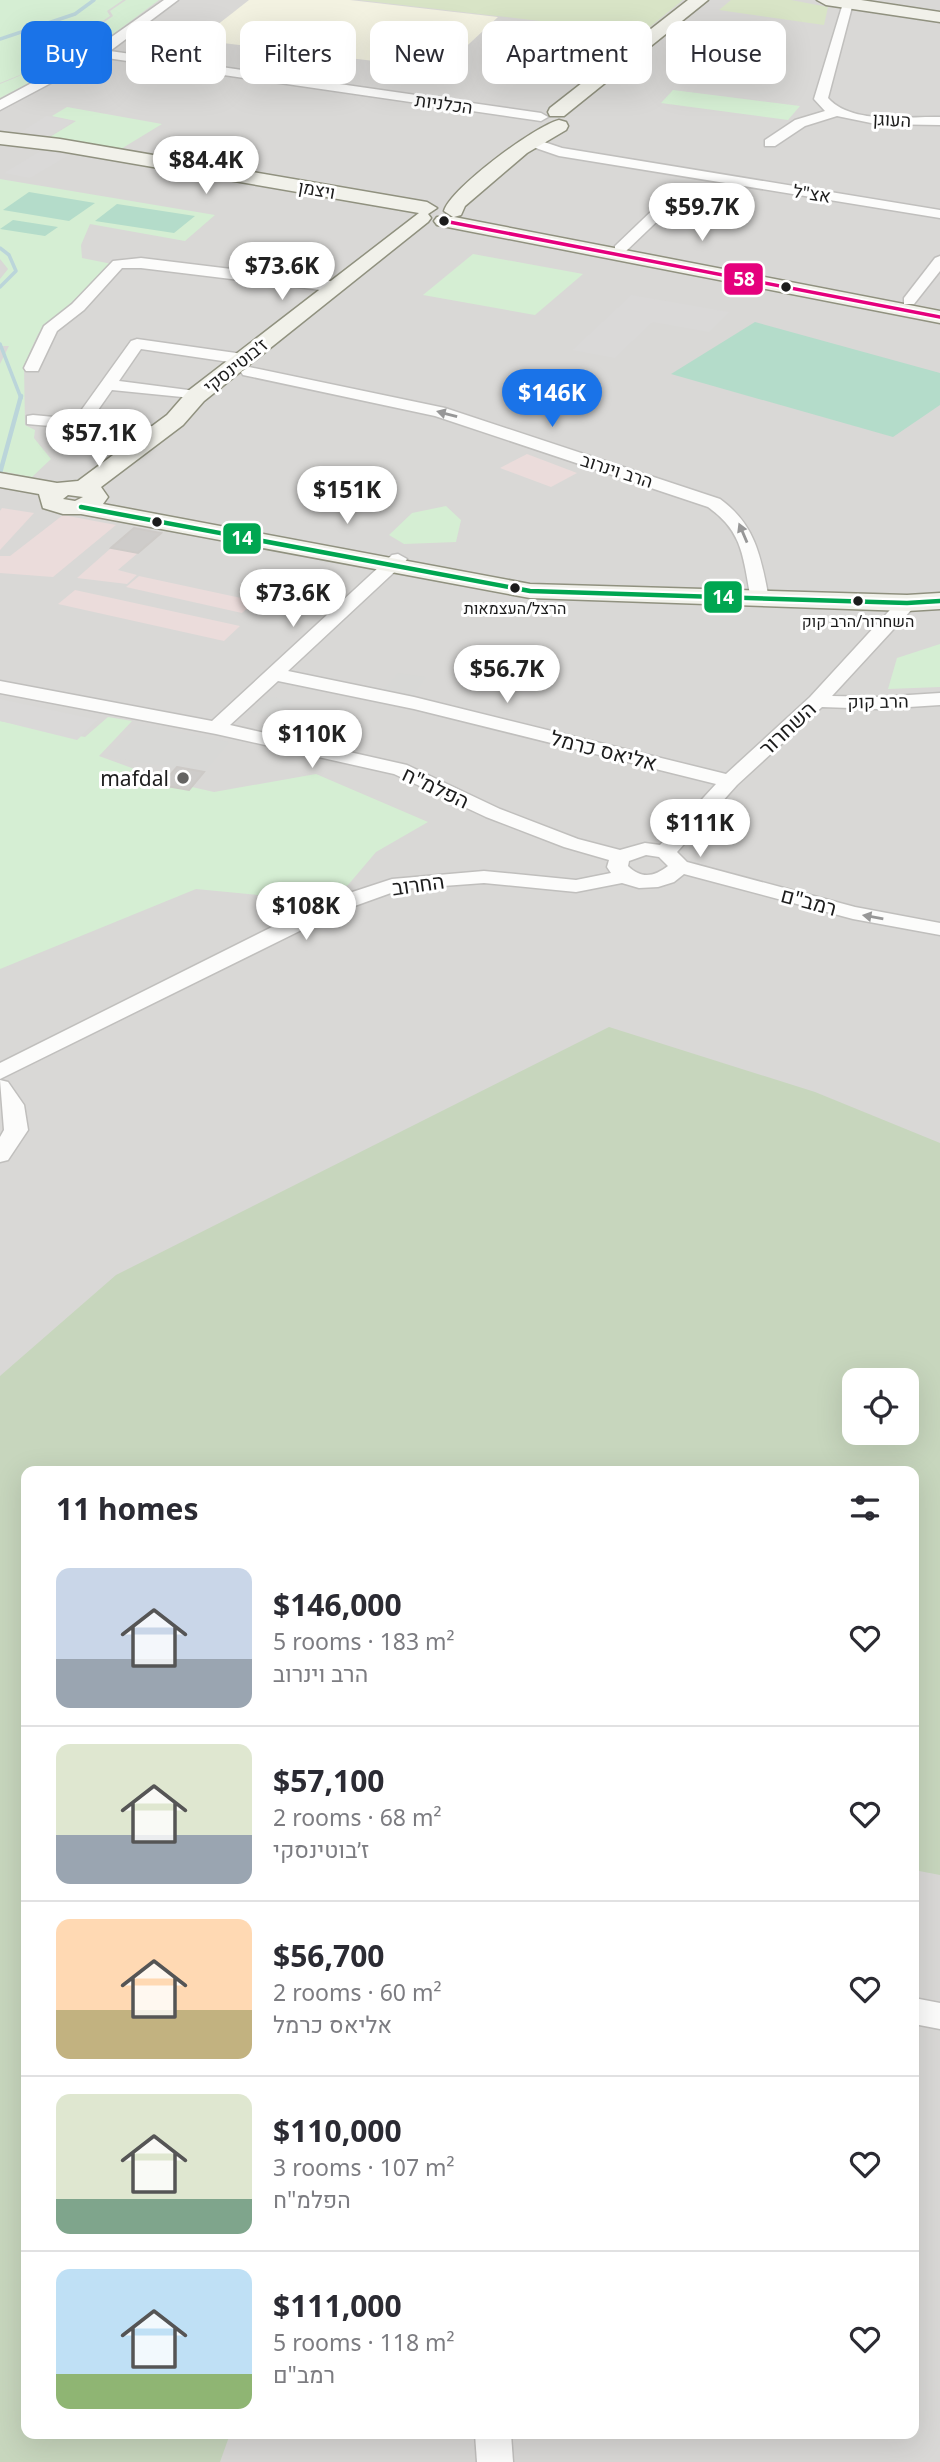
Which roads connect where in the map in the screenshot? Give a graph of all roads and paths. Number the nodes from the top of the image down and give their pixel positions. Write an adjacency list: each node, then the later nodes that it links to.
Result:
1 (172, 0): 8 (street)
2 (699, 0): 7 (street, ז׳בוטינסקי)
3 (710, 0): 14 (street, ז׳בוטינסקי)
4 (826, 0): 5 (street)
5 (849, 2): 6 (street); 13 (street)
6 (940, 15)
7 (652, 38)
8 (112, 43)
9 (112, 55): 14 (street, הכלניות)
10 (41, 84): 12 (street)
11 (600, 84): 14 (street, ז׳בוטינסקי)
12 (0, 106)
13 (840, 114): 15 (street, העוגן); 17 (street)
14 (562, 119): 18 (street, ז׳בוטינסקי); 20 (street, ז׳בוטינסקי)
15 (940, 121)
16 (0, 140): 20 (street, ויצמן)
17 (770, 143)
18 (524, 148): 20 (street, ז׳בוטינסקי); 21 (street, אצ"ל)
19 (667, 204): 22 (street)
20 (437, 214): 22 (street); 24 (street, ז׳בוטינסקי); 27 (street); 28 (street)
21 (940, 214)
22 (620, 249): 25 (street)
23 (940, 261): 25 (street)
24 (337, 287): 28 (street, ז׳בוטינסקי); 29 (street)
25 (909, 301): 26 (street)
26 (940, 307)
27 (940, 317)
28 (246, 366): 30 (street, הרב וינרוב); 31 (street, ז׳בוטינסקי); 34 (street); 40 (street, הרב וינרוב, one-way to 28)
29 (32, 368)
30 (108, 385): 31 (street); 33 (street)
31 (196, 396): 34 (street, ז׳בוטינסקי)
32 (33, 420): 33 (street)
33 (80, 425): 34 (street)
34 (168, 426): 38 (street, ז׳בוטינסקי)
35 (0, 480): 37 (street)
36 (0, 487): 37 (street)
37 (54, 495): 38 (street)
38 (87, 497): 39 (street)
39 (393, 563): 40 (street); 43 (street)
40 (761, 599): 42 (street)
41 (940, 599): 42 (street)
42 (907, 603): 46 (street, השחרור)
43 (273, 674): 47 (street); 48 (street, אליאס כרמל)
44 (0, 687): 47 (street, הפלמ"ח)
45 (940, 699): 46 (street, הרב קוק)
46 (817, 701): 48 (street, השחרור)
47 (216, 728): 50 (street, הפלמ"ח)
48 (730, 781): 49 (street, השחרור)
49 (673, 859): 50 (street, רמב"ם); 50 (street); 51 (street, רמב"ם, one-way to 49)
50 (622, 866): 52 (street, החרוב)
51 (940, 929)
52 (0, 1072)
53 (0, 1087): 54 (street)
54 (0, 1155)
55 (919, 2012): 56 (street)
56 (940, 2016)
57 (493, 2439): 58 (street)
58 (495, 2462)

